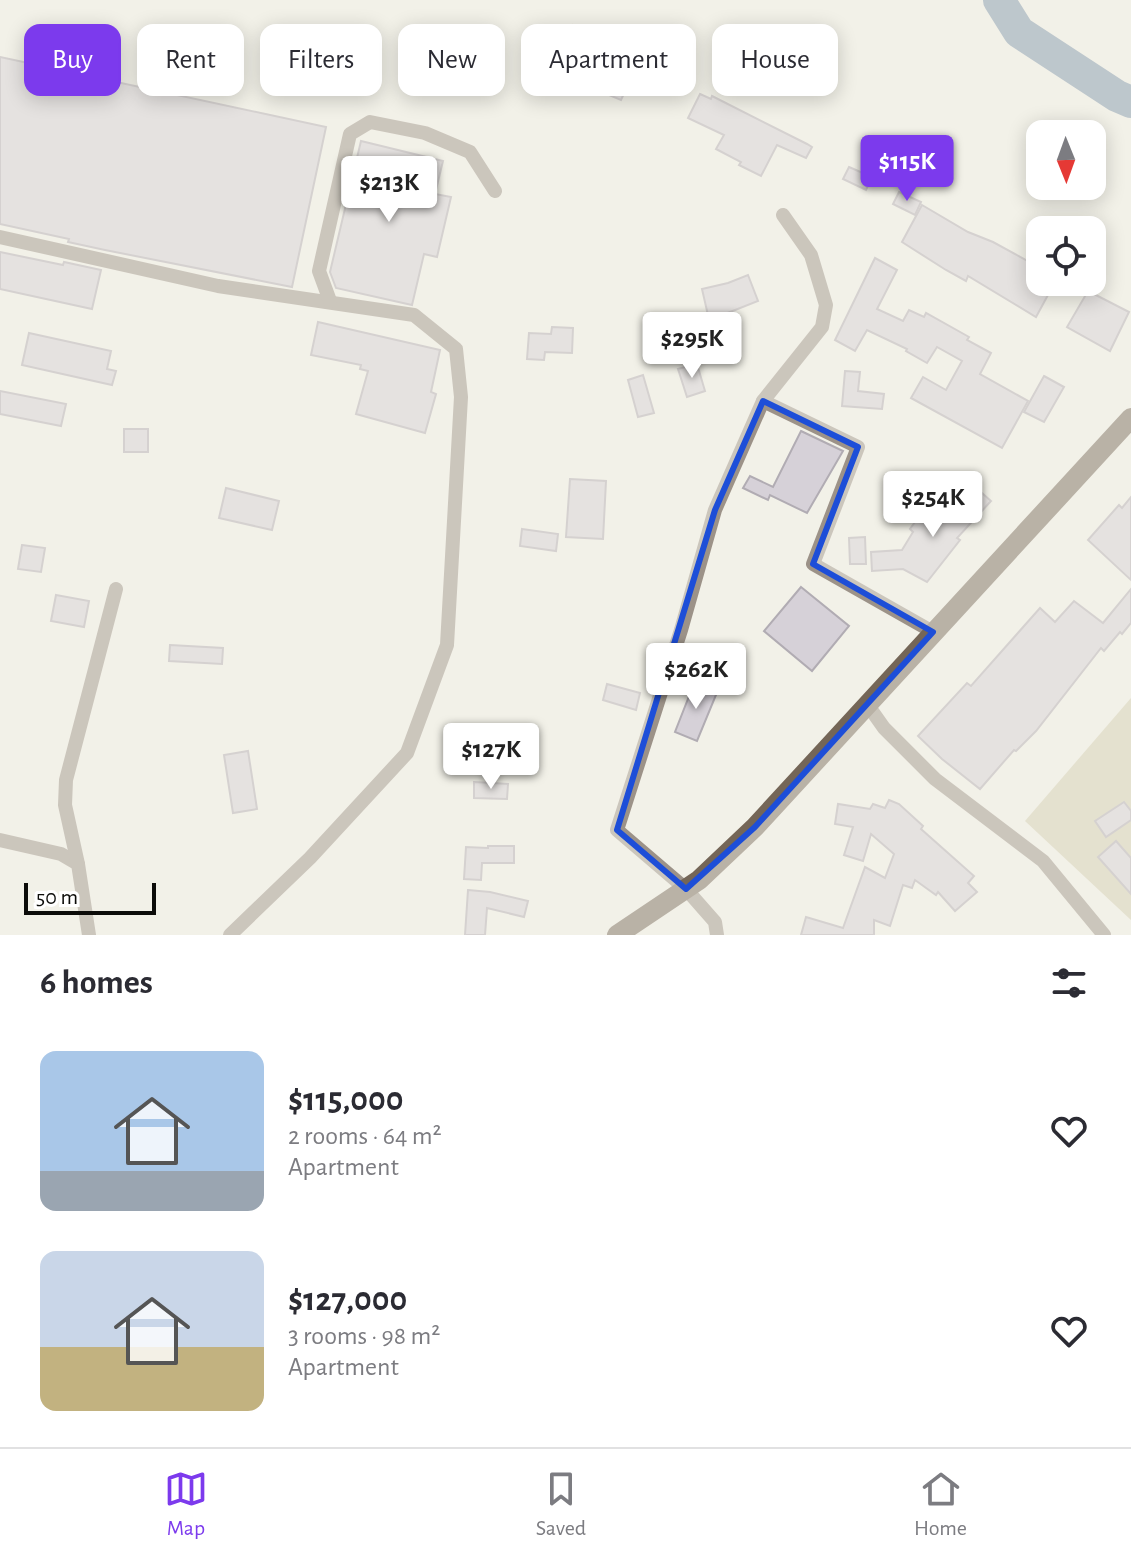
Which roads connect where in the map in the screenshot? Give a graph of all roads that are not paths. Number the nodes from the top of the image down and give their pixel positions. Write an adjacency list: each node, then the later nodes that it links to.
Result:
1 (495, 191): 4 (street)
2 (783, 215): 5 (street)
3 (0, 237): 4 (street)
4 (330, 301): 14 (street)
5 (763, 401): 8 (street); 12 (street)
6 (1131, 418): 8 (main road)
7 (116, 589): 11 (street)
8 (933, 632): 9 (main road)
9 (867, 704): 12 (main road); 17 (street)
10 (0, 840): 11 (street)
11 (78, 864): 13 (street)
12 (686, 889): 15 (main road); 16 (street)
13 (89, 935)
14 (230, 935)
15 (617, 935)
16 (717, 935)
17 (1104, 935)

